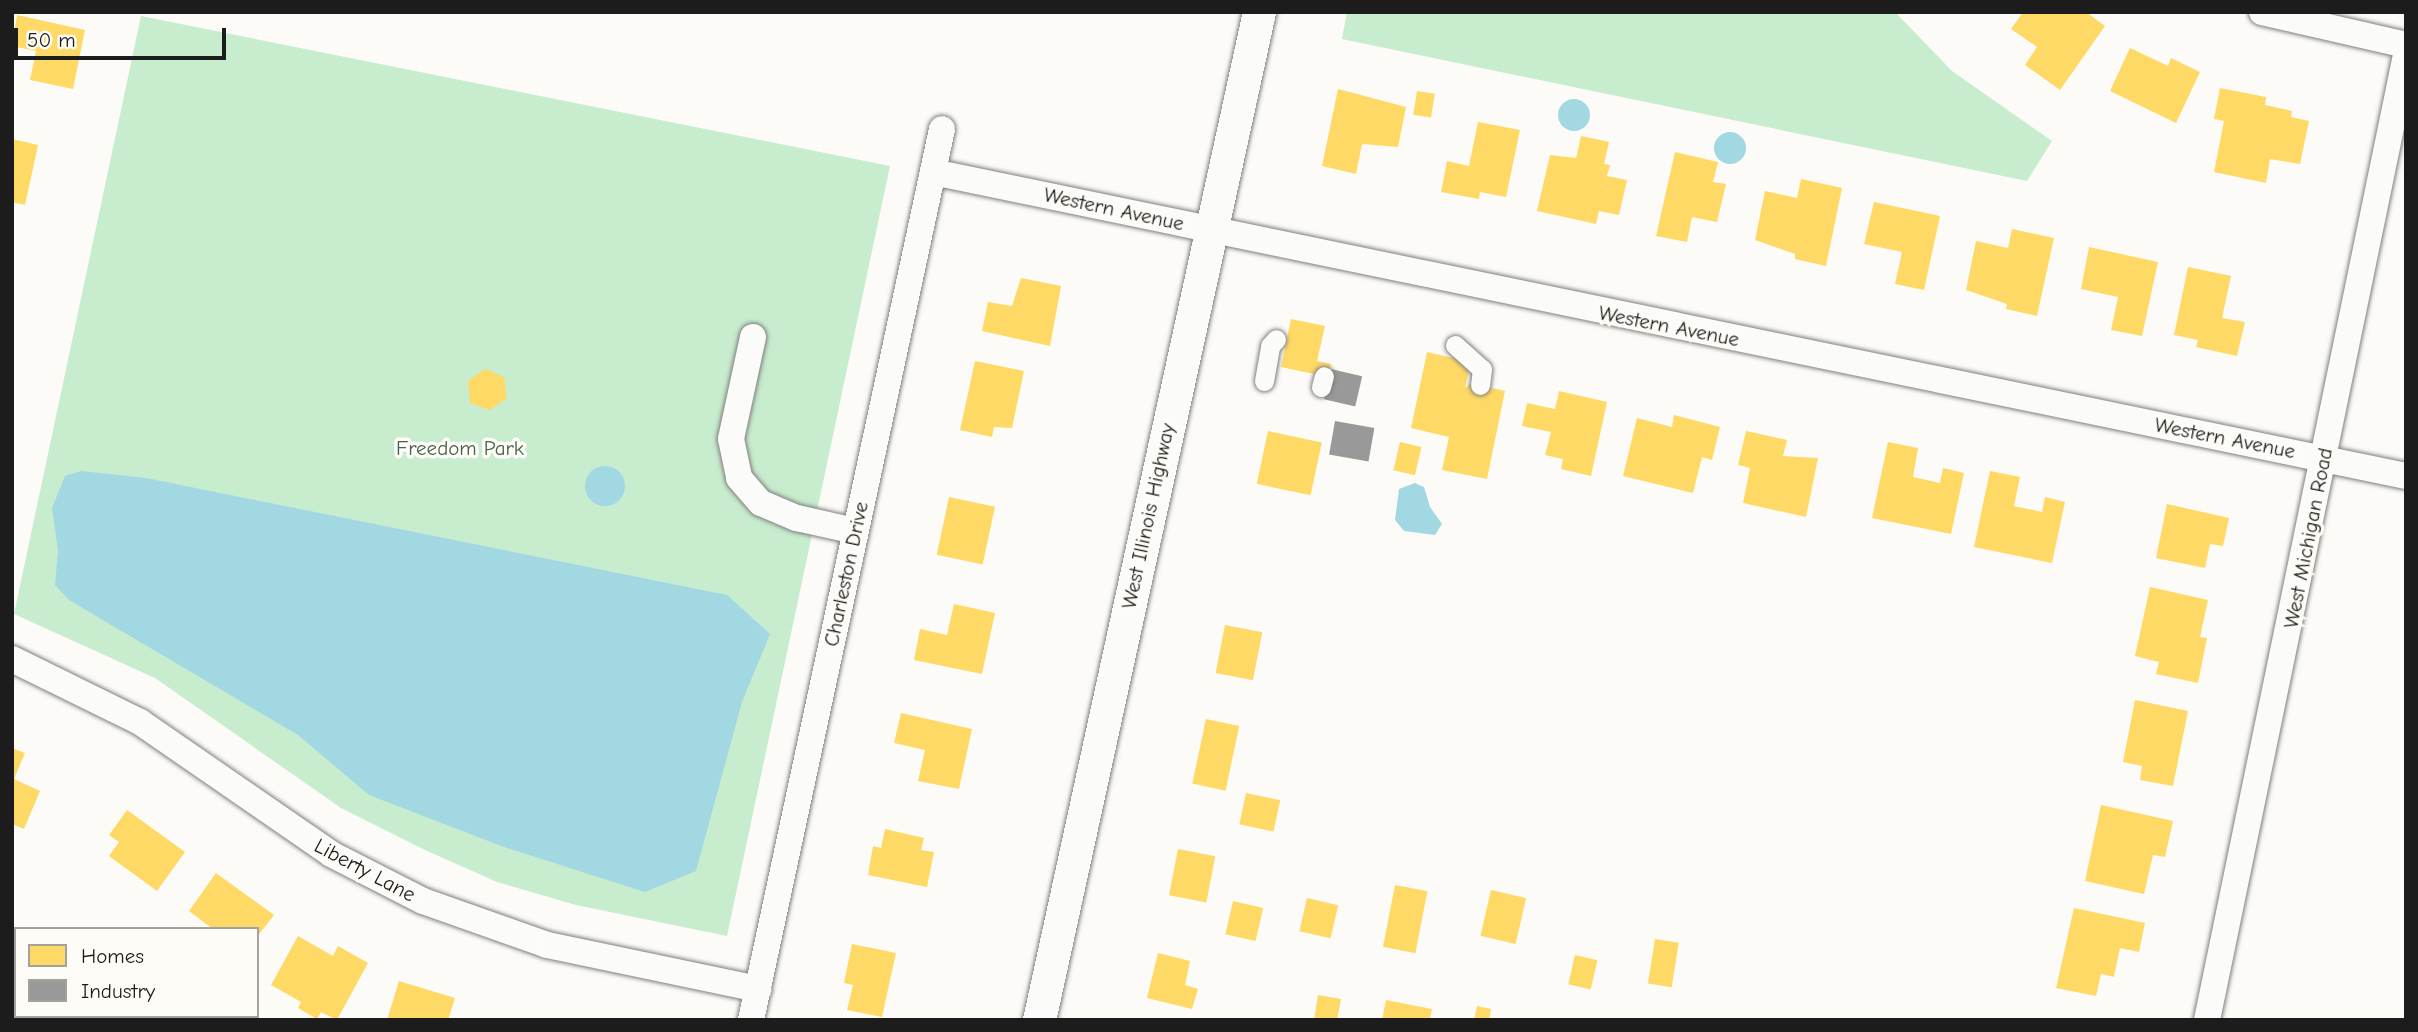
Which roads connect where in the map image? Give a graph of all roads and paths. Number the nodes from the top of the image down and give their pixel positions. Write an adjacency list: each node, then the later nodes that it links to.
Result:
1 (1259, 12): 7 (street, West Illinois Highway)
2 (2262, 12): 3 (street)
3 (2406, 45)
4 (2406, 55): 13 (street, West Michigan Road)
5 (942, 129): 6 (street, Charleston Drive)
6 (933, 172): 7 (street, Western Avenue); 15 (street, Charleston Drive)
7 (1209, 228): 13 (street, Western Avenue); 19 (street, West Illinois Highway)
8 (752, 337): 15 (street)
9 (1276, 339): 11 (street)
10 (1455, 345): 12 (street)
11 (1264, 381)
12 (1480, 385)
13 (2324, 458): 14 (street, Western Avenue); 20 (street, West Michigan Road)
14 (2406, 476)
15 (855, 531): 17 (street, Charleston Drive)
16 (12, 659): 17 (street, Liberty Lane)
17 (758, 989): 18 (street, Charleston Drive)
18 (751, 1020)
19 (1039, 1020)
20 (2207, 1020)

